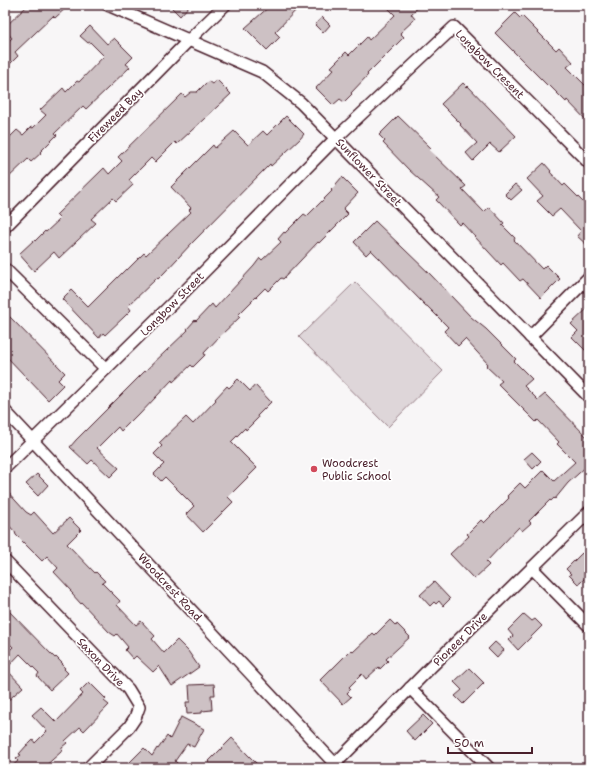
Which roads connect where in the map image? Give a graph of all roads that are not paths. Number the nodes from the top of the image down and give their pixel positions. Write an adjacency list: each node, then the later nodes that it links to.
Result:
1 (108, 5): 3 (street, Sunflower Street)
2 (225, 5): 3 (street, Fireweed Bay)
3 (189, 40): 4 (street, Sunflower Street); 6 (street, Fireweed Bay)
4 (336, 138): 5 (street, Longbow Cresent); 9 (street, Sunflower Street); 10 (street, Longbow Street)
5 (589, 163)
6 (5, 226)
7 (5, 269): 10 (street)
8 (589, 277): 9 (street)
9 (530, 337): 11 (street, Sunflower Street)
10 (106, 369): 13 (street, Longbow Street)
11 (589, 397)
12 (5, 411): 13 (street, Woodcrest Road)
13 (34, 440): 14 (street, Longbow Street); 20 (street, Woodcrest Road)
14 (5, 468)
15 (589, 512): 17 (street, Pioneer Drive)
16 (5, 561): 21 (street, Saxon Drive)
17 (532, 568): 18 (street); 19 (street, Pioneer Drive)
18 (589, 626)
19 (410, 688): 20 (street, Pioneer Drive); 22 (street)
20 (333, 766)
21 (88, 768)
22 (488, 768)

